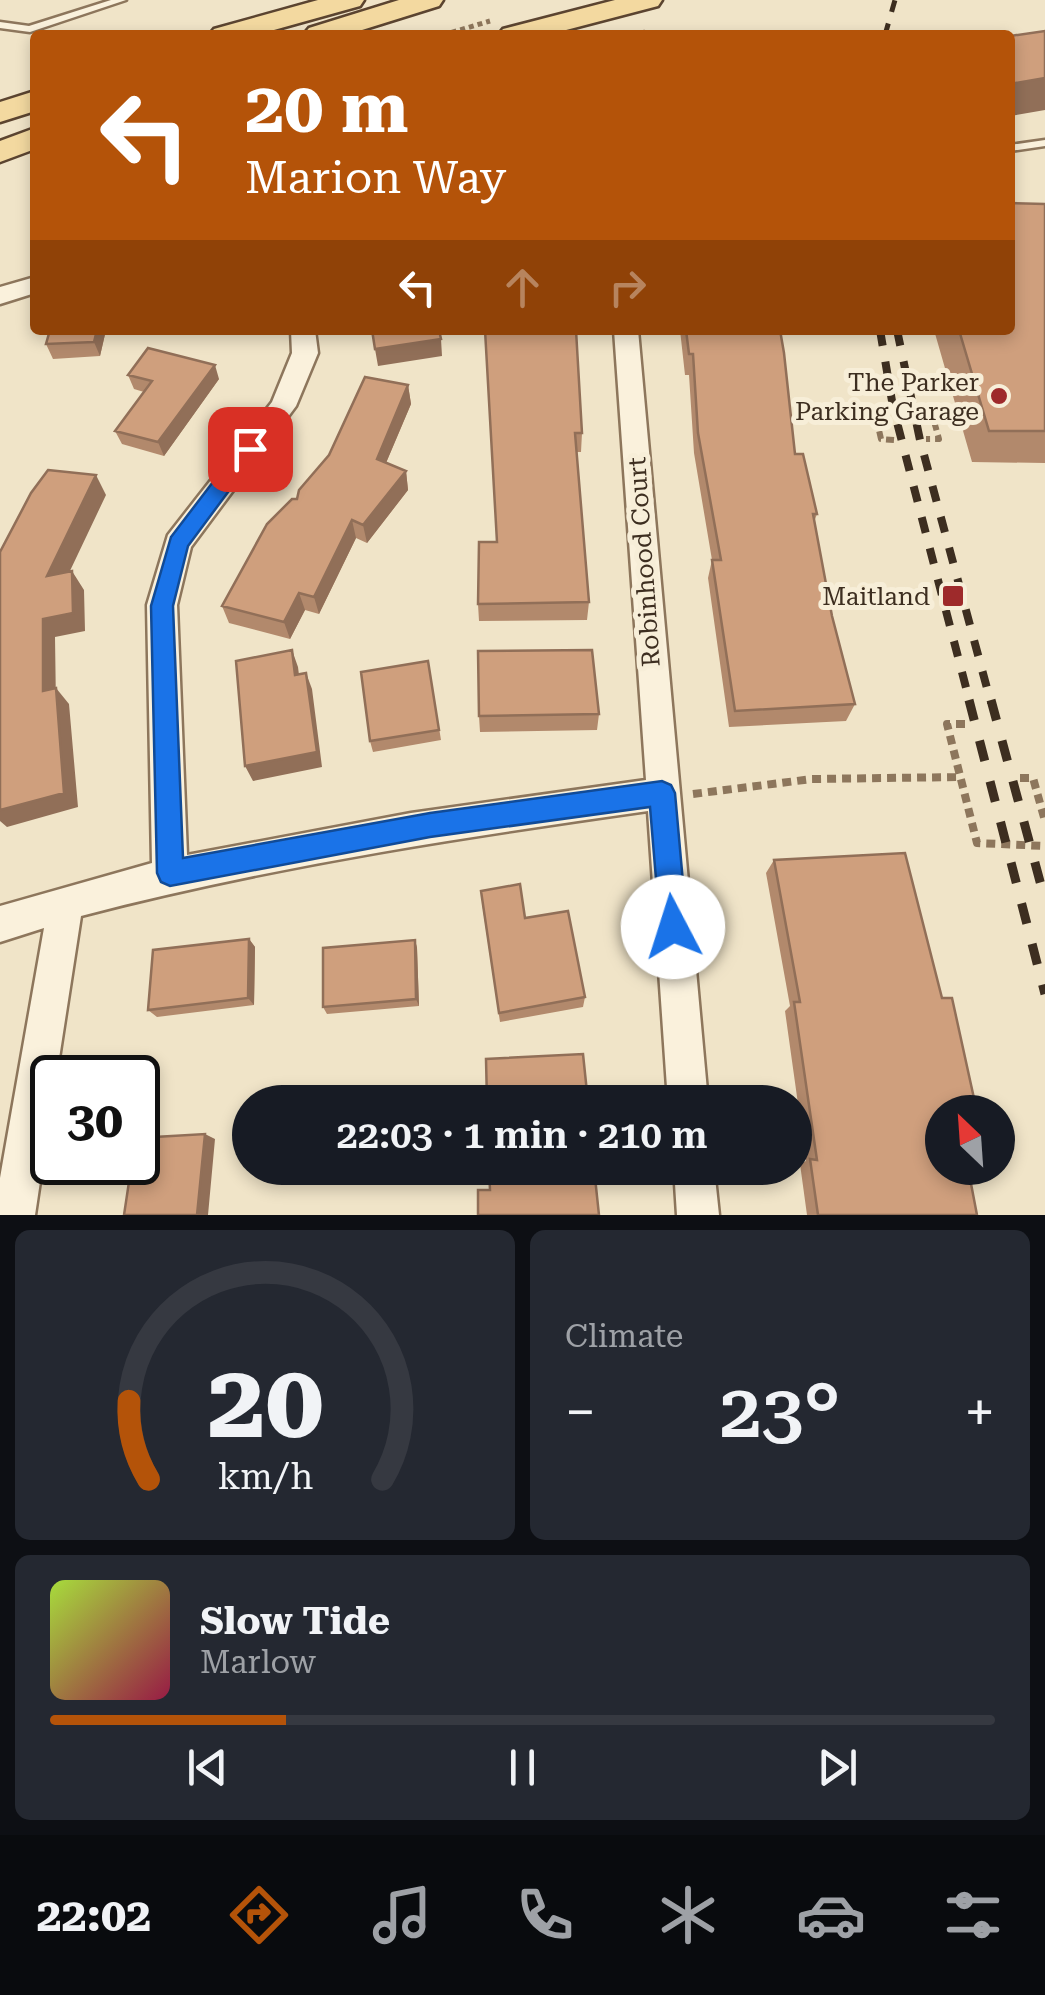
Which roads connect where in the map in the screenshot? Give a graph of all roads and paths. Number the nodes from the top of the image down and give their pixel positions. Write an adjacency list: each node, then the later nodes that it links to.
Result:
1 (121, 0): 5 (lane)
2 (350, 0): 6 (main road)
3 (430, 0): 7 (main road)
4 (648, 0): 8 (main road)
5 (0, 25)
6 (242, 30)
7 (333, 30)
8 (532, 30)
9 (30, 102): 10 (main road)
10 (0, 113)
11 (30, 140): 14 (main road)
12 (1045, 143): 13 (lane)
13 (1015, 147)
14 (0, 152)
15 (30, 161): 16 (main road)
16 (0, 170)
17 (30, 287): 18 (street)
18 (0, 296)
19 (303, 335): 29 (street)
20 (626, 335): 26 (street, Robinhood Court)
21 (926, 439): 22 (path)
22 (894, 440)
23 (965, 724): 24 (path)
24 (960, 777): 26 (path); 28 (path)
25 (1020, 778): 27 (path)
26 (662, 793): 29 (street); 32 (street, Robinhood Court)
27 (1045, 822)
28 (1045, 846)
29 (170, 873): 30 (street)
30 (66, 902): 31 (street); 34 (street)
31 (0, 924)
32 (687, 1085)
33 (695, 1185): 35 (street)
34 (14, 1215)
35 (698, 1215)

